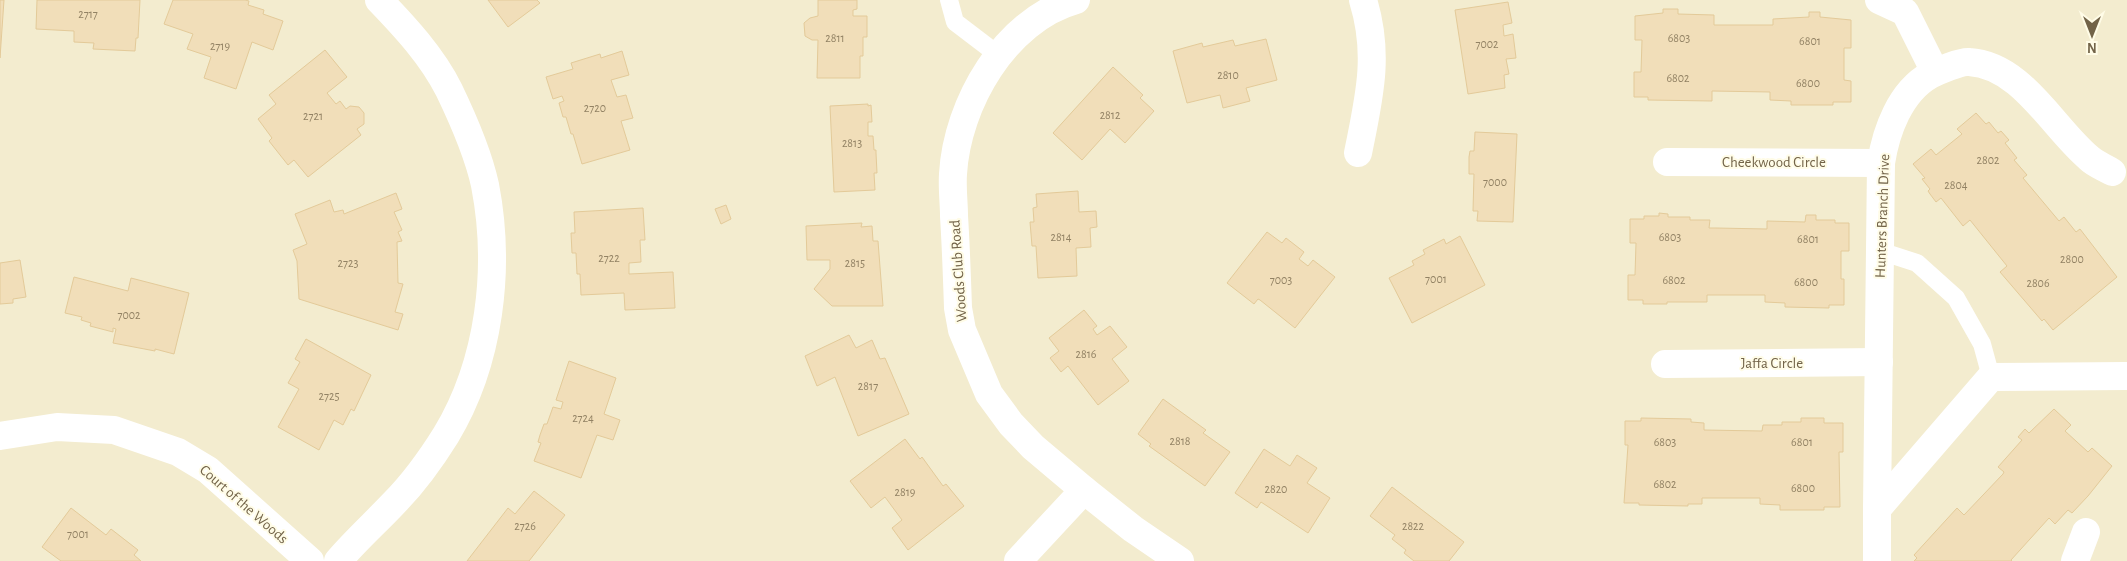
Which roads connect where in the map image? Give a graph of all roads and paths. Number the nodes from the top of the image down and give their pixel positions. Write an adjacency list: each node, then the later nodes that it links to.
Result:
1 (380, 0): 23 (street)
2 (949, 0): 7 (lane)
3 (1076, 0): 6 (street, Woods Club Road)
4 (1363, 0): 9 (street)
5 (1879, 0): 8 (street)
6 (1046, 6): 7 (street, Woods Club Road)
7 (997, 54): 19 (street, Woods Club Road)
8 (1935, 72): 11 (street, Hunters Branch Drive); 12 (street, Hunters Branch Drive)
9 (1358, 153)
10 (1667, 162): 11 (street, Cheekwood Circle)
11 (1881, 163): 13 (street, Hunters Branch Drive)
12 (2112, 172)
13 (1880, 251): 14 (street, Hunters Branch Drive); 17 (lane)
14 (1879, 362): 15 (street, Jaffa Circle); 20 (street, Hunters Branch Drive)
15 (1665, 364)
16 (2127, 376): 17 (street)
17 (1990, 377): 20 (street)
18 (0, 436): 22 (street, Court of the Woods)
19 (1084, 490): 24 (street); 25 (street, Woods Club Road)
20 (1877, 509): 26 (street, Hunters Branch Drive)
21 (2086, 532): 27 (street)
22 (310, 561)
23 (338, 561)
24 (1018, 561)
25 (1180, 561)
26 (1877, 561)
27 (2074, 561)

